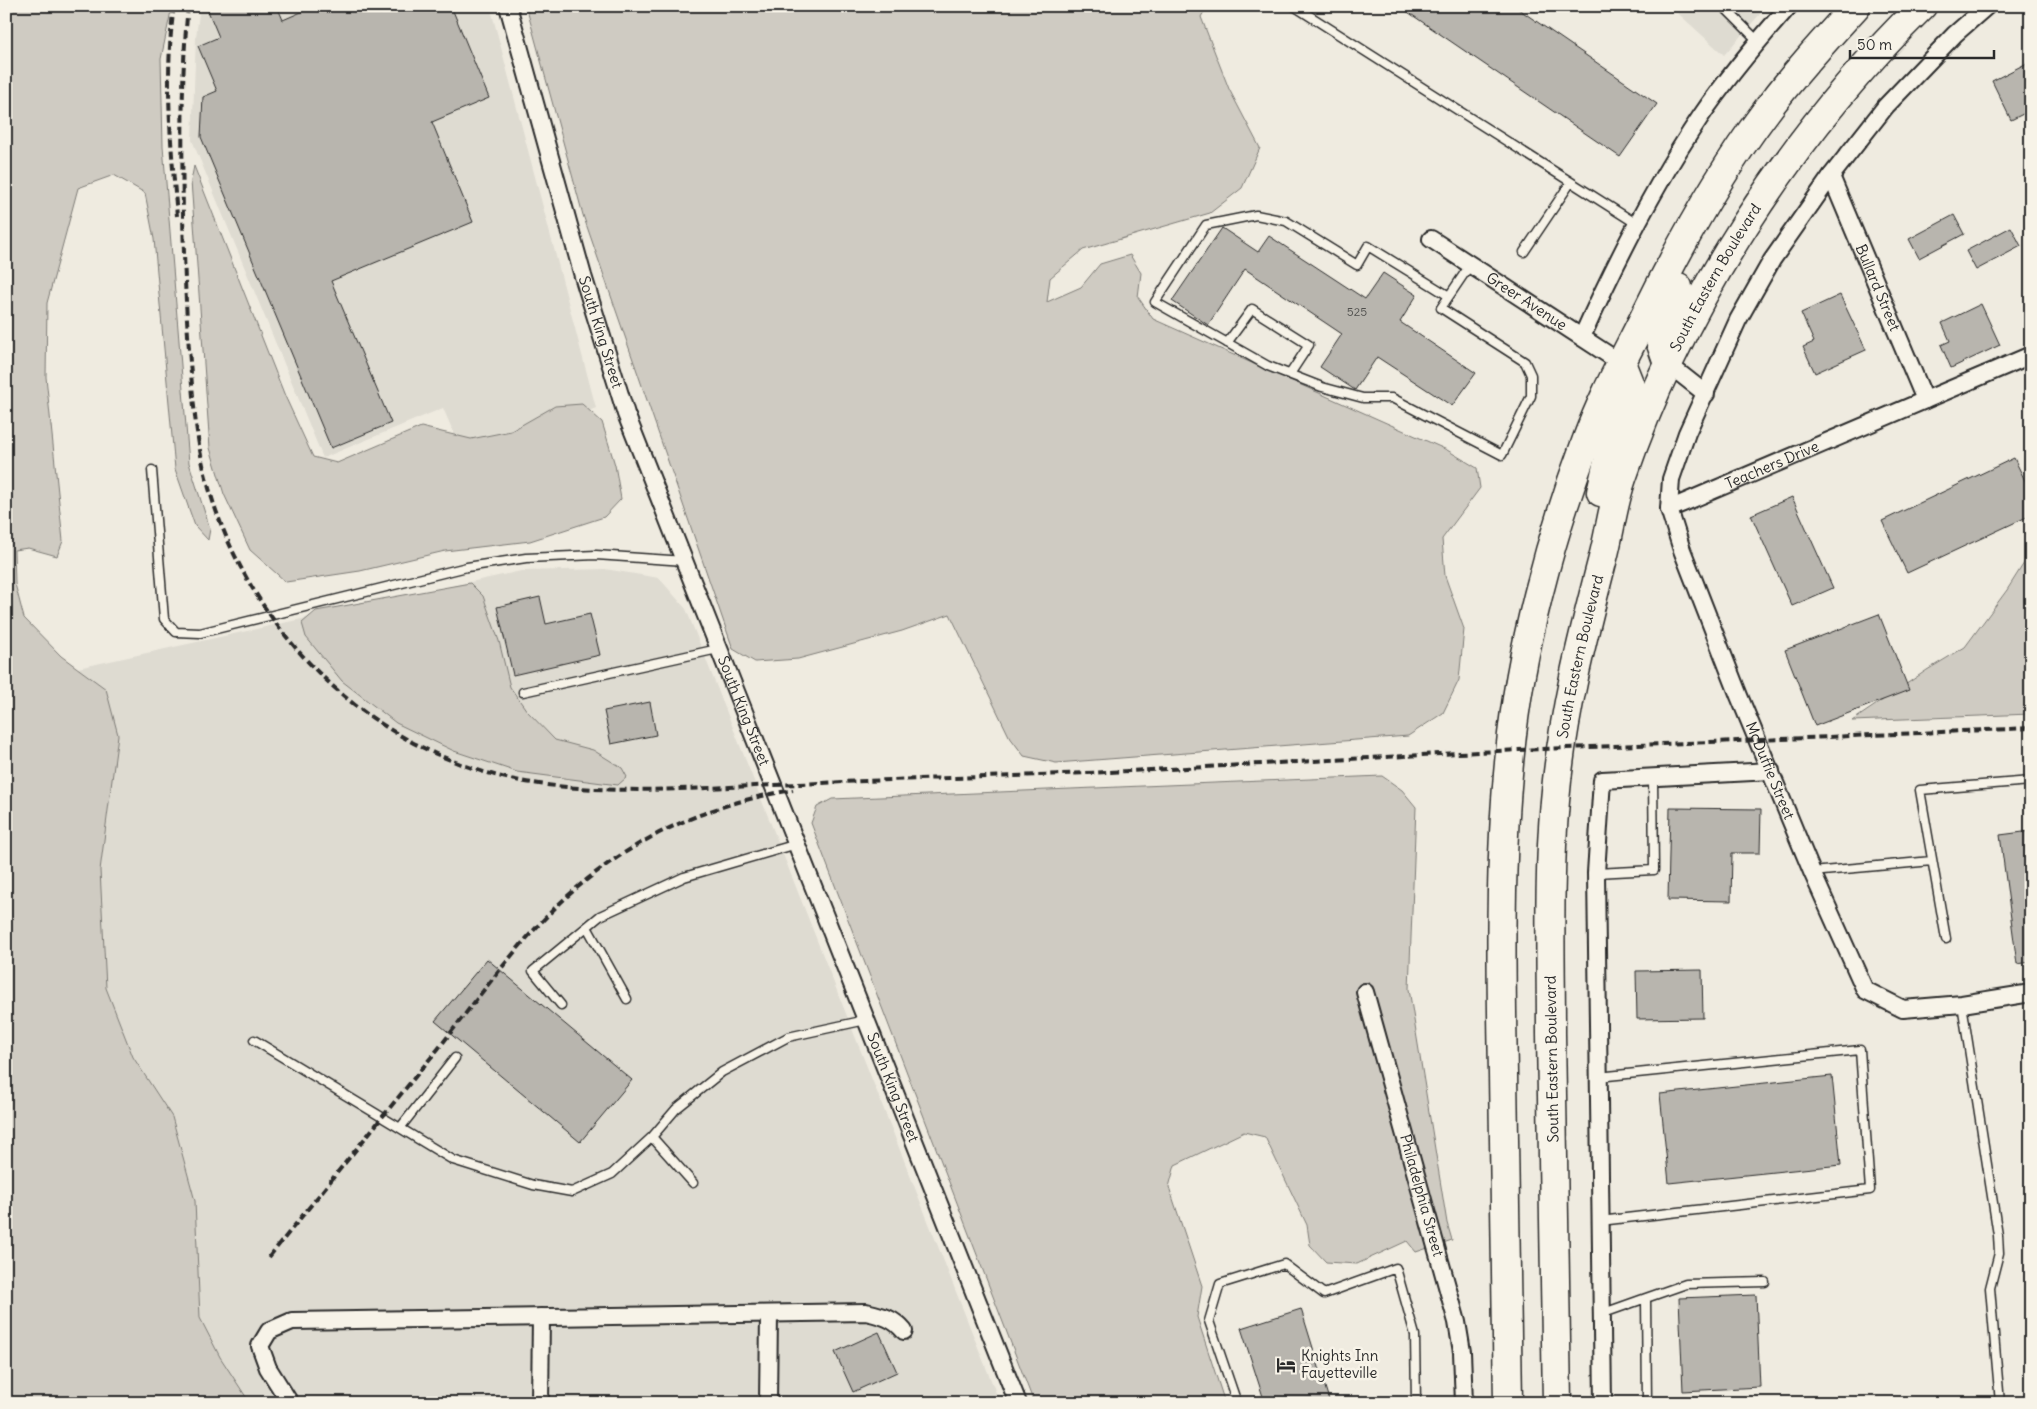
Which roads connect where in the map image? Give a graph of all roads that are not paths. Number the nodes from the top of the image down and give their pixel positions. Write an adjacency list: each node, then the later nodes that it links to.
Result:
1 (508, 6): 27 (street, South King Street)
2 (1294, 6): 11 (lane)
3 (1722, 6): 8 (lane)
4 (1788, 6): 8 (street)
5 (1856, 6): 9 (highway)
6 (1922, 6): 21 (highway, South Eastern Boulevard)
7 (1987, 6): 10 (street)
8 (1758, 41): 12 (street)
9 (1731, 161): 20 (highway); 21 (highway)
10 (1831, 176): 23 (street); 24 (street, Bullard Street)
11 (1571, 182): 12 (lane); 14 (lane)
12 (1637, 224): 17 (street)
13 (1431, 239): 15 (street, Greer Avenue)
14 (1524, 252)
15 (1470, 265): 16 (lane); 17 (street, Greer Avenue)
16 (1449, 296): 18 (lane); 22 (lane)
17 (1582, 337): 20 (street, Greer Avenue)
18 (1227, 342): 22 (lane); 22 (lane)
19 (2031, 355): 24 (street, Teachers Drive)
20 (1621, 363): 28 (highway); 58 (highway)
21 (1668, 364): 23 (street); 28 (highway, South Eastern Boulevard)
22 (1290, 374)
23 (1706, 394): 26 (street)
24 (1924, 400): 26 (street, Teachers Drive)
25 (152, 470): 27 (lane)
26 (1669, 509): 31 (street, McDuffie Street)
27 (684, 560): 29 (street, South King Street)
28 (1585, 623): 69 (highway, South Eastern Boulevard)
29 (718, 649): 30 (lane); 34 (street, South King Street)
30 (523, 692)
31 (1771, 771): 32 (street); 36 (street, McDuffie Street)
32 (1654, 778): 37 (street); 37 (lane)
33 (2031, 781): 35 (lane)
34 (797, 844): 38 (lane); 45 (street, South King Street)
35 (1932, 861): 36 (lane); 39 (lane)
36 (1812, 872): 43 (street, McDuffie Street)
37 (1596, 873): 48 (street)
38 (587, 927): 42 (lane); 44 (lane)
39 (1946, 939)
40 (1364, 992): 66 (street, Philadelphia Street)
41 (2031, 993): 43 (street)
42 (627, 999)
43 (1962, 1004): 72 (lane)
44 (561, 1005)
45 (866, 1020): 50 (lane); 63 (street, South King Street)
46 (254, 1040): 49 (lane)
47 (455, 1058): 49 (lane)
48 (1598, 1077): 52 (street); 52 (lane)
49 (400, 1128): 50 (lane)
50 (652, 1137): 51 (lane)
51 (692, 1182)
52 (1600, 1221): 56 (street)
53 (1765, 1282): 54 (lane)
54 (1646, 1298): 56 (lane); 71 (lane)
55 (769, 1314): 57 (street); 59 (street); 62 (street)
56 (1601, 1314): 70 (street)
57 (541, 1317): 60 (street); 61 (street)
58 (1507, 1327): 67 (highway); 68 (highway)
59 (904, 1331)
60 (290, 1403)
61 (540, 1403)
62 (768, 1403)
63 (1018, 1403)
64 (1237, 1403): 65 (lane)
65 (1416, 1403)
66 (1464, 1403)
67 (1508, 1403)
68 (1517, 1403)
69 (1557, 1403)
70 (1602, 1403)
71 (1648, 1403)
72 (2000, 1403)

